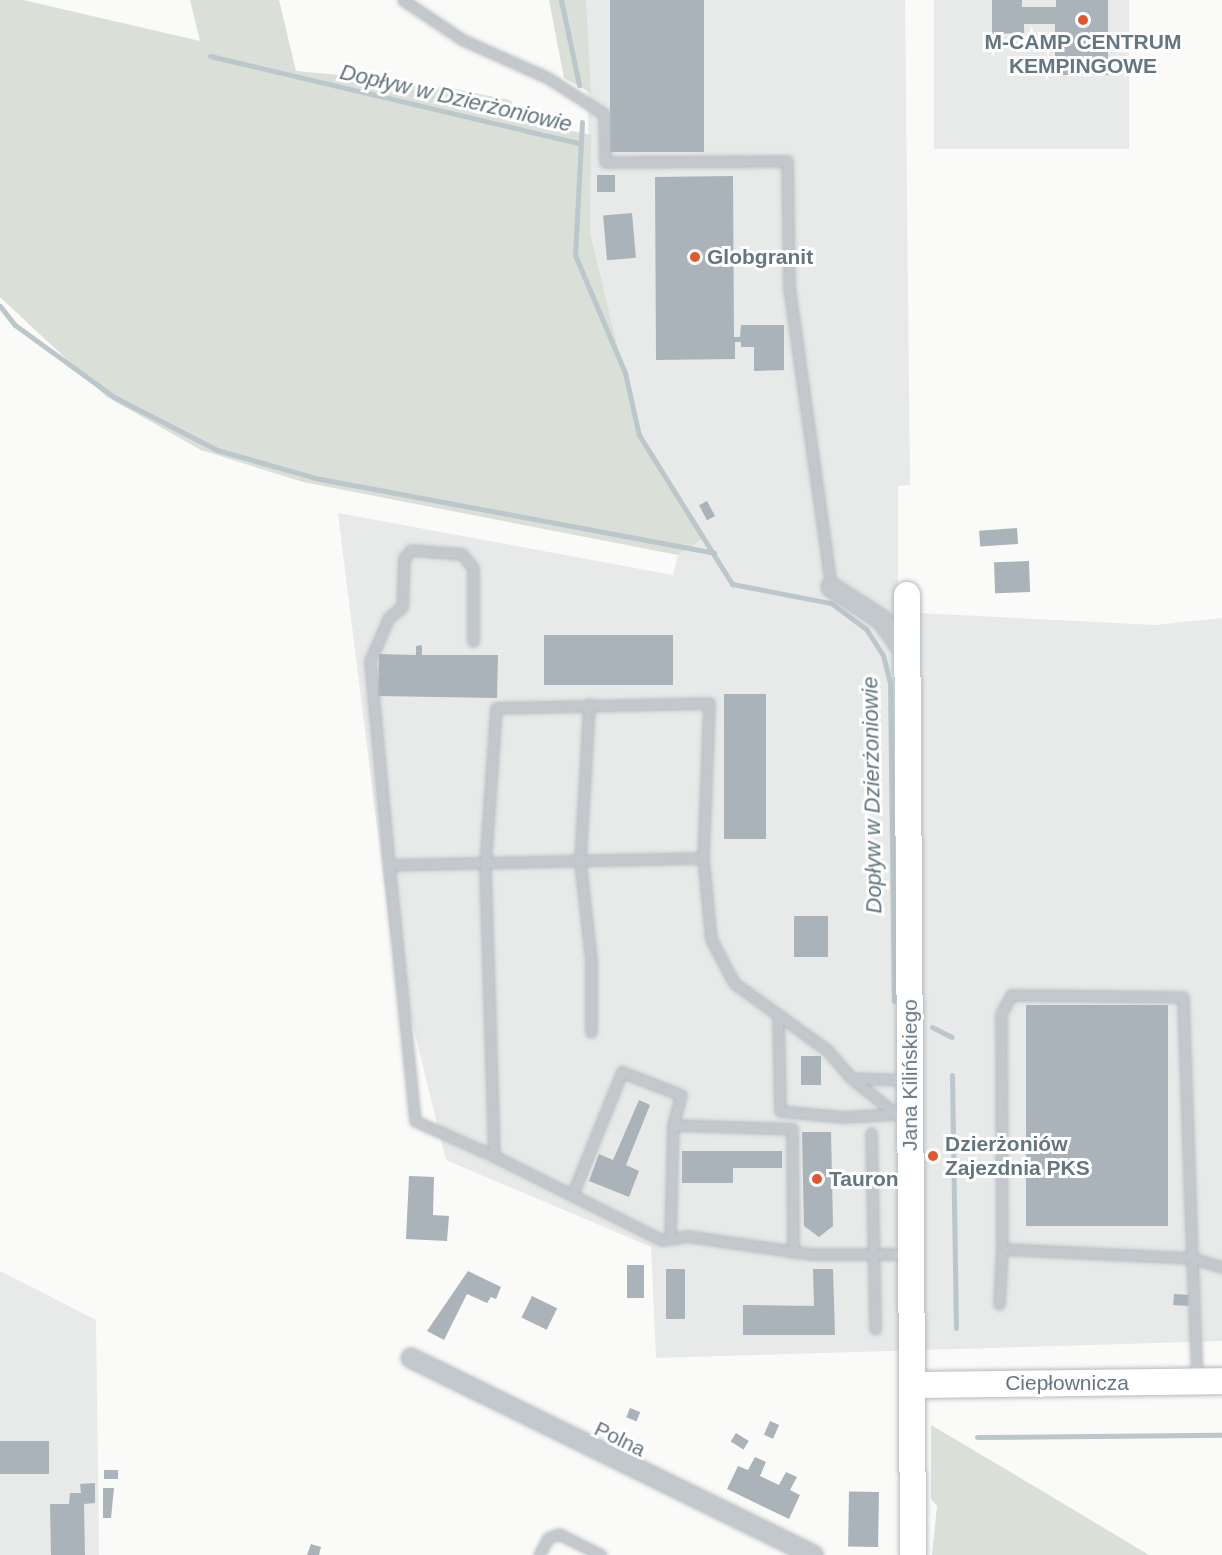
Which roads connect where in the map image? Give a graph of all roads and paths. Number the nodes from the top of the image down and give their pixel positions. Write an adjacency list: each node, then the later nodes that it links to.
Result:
1 (403, 0): 2 (lane)
2 (831, 587): 5 (street)
3 (907, 595): 5 (street, Jana Kilińskiego)
4 (473, 641): 9 (lane)
5 (908, 658): 14 (street, Jana Kilińskiego)
6 (590, 704): 7 (lane); 8 (lane); 10 (lane)
7 (704, 858): 8 (lane); 11 (lane)
8 (580, 862): 10 (lane); 12 (lane)
9 (388, 865): 10 (lane); 18 (lane)
10 (485, 865): 18 (lane)
11 (778, 1015): 13 (lane); 15 (lane)
12 (591, 1032)
13 (851, 1078): 14 (lane); 15 (lane)
14 (910, 1080): 15 (street, Jana Kilińskiego)
15 (903, 1114): 23 (street, Jana Kilińskiego)
16 (673, 1125): 19 (lane); 20 (lane); 22 (lane)
17 (871, 1133): 24 (lane)
18 (494, 1156): 19 (lane)
19 (573, 1193): 20 (lane)
20 (670, 1237): 22 (lane)
21 (1002, 1250): 25 (lane); 25 (lane); 27 (lane)
22 (793, 1252): 24 (lane)
23 (910, 1254): 24 (lane); 32 (street, Jana Kilińskiego)
24 (873, 1256): 28 (lane)
25 (1192, 1258): 26 (lane); 30 (lane)
26 (1222, 1267)
27 (999, 1304)
28 (875, 1329)
29 (411, 1358): 35 (street, Polna)
30 (1197, 1381): 31 (street, Ciepłownicza); 32 (street, Ciepłownicza)
31 (1222, 1381)
32 (912, 1385): 36 (street, Jana Kilińskiego)
33 (539, 1555): 34 (lane)
34 (601, 1555)
35 (813, 1555)
36 (913, 1555)

